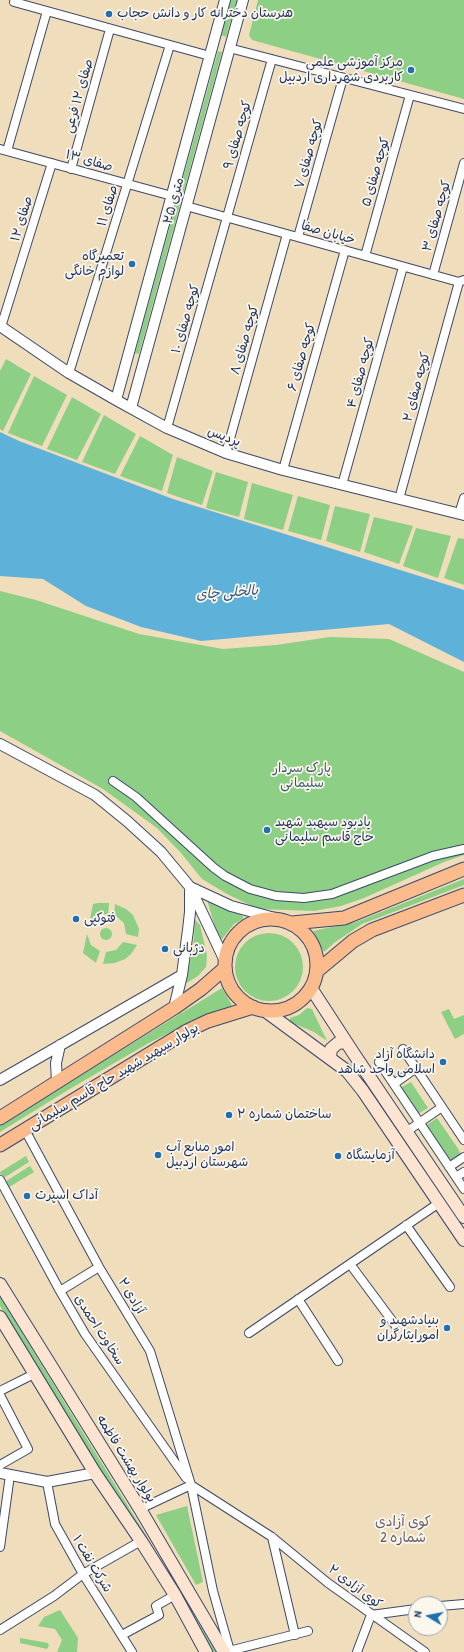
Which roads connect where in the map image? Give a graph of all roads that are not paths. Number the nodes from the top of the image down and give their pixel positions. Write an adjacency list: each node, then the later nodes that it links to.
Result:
1 (225, 0): 6 (street, ۲۵ متری)
2 (243, 0): 8 (street, ۲۵ متری)
3 (14, 2): 4 (street)
4 (47, 11): 5 (street); 14 (street)
5 (110, 29): 7 (street); 17 (street, صفای ۱۲ فرعی)
6 (213, 44): 8 (street); 9 (street, ۲۵ متری)
7 (170, 45): 9 (street); 18 (street, صفای ۱۱)
8 (229, 48): 10 (street); 20 (street, ۲۵ متری)
9 (210, 56): 19 (street, ۲۵ متری)
10 (272, 59): 11 (street); 21 (street, کوچه صفای ۹)
11 (343, 78): 12 (street); 23 (street, کوچه صفای ۷)
12 (410, 95): 13 (street); 25 (street, کوچه صفای ۵)
13 (464, 109)
14 (3, 150): 15 (street, صفای ۱۳)
15 (52, 163): 17 (street, صفای ۱۳); 29 (street, صفای ۱۲)
16 (464, 163): 27 (street, کوچه صفای ۳)
17 (71, 169): 18 (street, صفای ۱۳)
18 (127, 185): 19 (street, صفای ۱۳); 30 (street, صفای ۱۱)
19 (172, 196): 31 (street, ۲۵ متری)
20 (186, 206): 21 (street, خیابان صفا); 32 (street, ۲۵ متری)
21 (228, 218): 22 (street, خیابان صفا); 33 (street, کوچه صفای ۱۰)
22 (287, 234): 23 (street, خیابان صفا); 34 (street, کوچه صفای ۸)
23 (298, 237): 24 (street, خیابان صفا)
24 (345, 250): 25 (street, خیابان صفا); 35 (street, کوچه صفای ۶)
25 (365, 256): 26 (street, خیابان صفا)
26 (403, 266): 27 (street, خیابان صفا); 36 (street, کوچه صفای ۴)
27 (433, 275): 28 (street, خیابان صفا)
28 (461, 281): 38 (street, کوچه صفای ۲)
29 (1, 326): 30 (street, پردیس)
30 (69, 373): 31 (street, پردیس)
31 (116, 400): 32 (street, پردیس)
32 (131, 408): 33 (street, پردیس)
33 (167, 428): 34 (street, پردیس)
34 (226, 453): 35 (street, پردیس)
35 (283, 470): 36 (street, پردیس)
36 (342, 485): 38 (street, پردیس)
37 (464, 498): 39 (street)
38 (399, 499): 39 (street, پردیس)
39 (462, 514)
40 (0, 744): 44 (street)
41 (113, 781): 42 (street)
42 (464, 849)
43 (464, 869): 46 (main road)
44 (190, 887): 46 (street); 47 (street); 49 (street)
45 (464, 895): 48 (main road)
46 (287, 921): 47 (main road); 48 (main road)
47 (225, 965): 51 (main road, بولوار سپهبد شهید حاج قاسم سلیمانی); 52 (main road)
48 (317, 971): 50 (main road)
49 (182, 975): 51 (street); 54 (street)
50 (311, 988): 52 (main road); 53 (main road)
51 (174, 1008): 60 (main road, بولوار سپهبد شهید حاج قاسم سلیمانی)
52 (258, 1009): 56 (main road); 65 (main road, بولوار سپهبد شهید حاج قاسم سلیمانی)
53 (346, 1042): 56 (main road); 66 (main road)
54 (60, 1045): 59 (street); 60 (street)
55 (403, 1048): 58 (street)
56 (330, 1057): 75 (main road)
57 (379, 1062): 61 (street)
58 (416, 1068): 61 (street); 62 (street)
59 (0, 1080)
60 (57, 1081): 63 (main road, بولوار سپهبد شهید حاج قاسم سلیمانی)
61 (394, 1084): 64 (street)
62 (442, 1107): 64 (street); 67 (street)
63 (0, 1118)
64 (420, 1123): 66 (street); 70 (street)
65 (25, 1130): 68 (main road, بولوار سپهبد شهید حاج قاسم سلیمانی); 80 (street, آزادی ۲)
66 (406, 1132): 76 (main road)
67 (464, 1140)
68 (0, 1145)
69 (464, 1157): 70 (street)
70 (449, 1167): 72 (street)
71 (464, 1172): 72 (street)
72 (456, 1177): 74 (street)
73 (0, 1180): 83 (street, سخاوت احمدی)
74 (464, 1189)
75 (439, 1203): 77 (street); 78 (main road)
76 (464, 1217)
77 (406, 1225): 79 (street); 82 (street)
78 (464, 1240)
79 (350, 1264): 84 (street); 86 (street)
80 (99, 1267): 83 (street); 96 (street, آزادی ۲)
81 (0, 1284): 97 (main road, بولوار بهشت فاطمه)
82 (450, 1287)
83 (60, 1291): 96 (street, سخاوت احمدی)
84 (298, 1299): 87 (street); 88 (street)
85 (0, 1317): 89 (main road)
86 (396, 1326)
87 (249, 1333)
88 (338, 1361)
89 (34, 1374): 90 (street); 93 (main road)
90 (0, 1390)
91 (0, 1395): 92 (street)
92 (0, 1465)
93 (95, 1473): 95 (street); 99 (main road)
94 (5, 1474): 95 (street); 100 (street)
95 (47, 1482): 101 (street, شرکت نفت ۱)
96 (191, 1485): 97 (street); 98 (street, کوی آزادی ۲); 113 (street, آزادی ۲)
97 (140, 1509): 113 (main road, بولوار بهشت فاطمه)
98 (272, 1537): 106 (street, کوی آزادی ۲); 110 (street)
99 (141, 1541): 101 (street); 102 (main road)
100 (0, 1547)
101 (83, 1574): 107 (street); 109 (street, شرکت نفت ۱)
102 (175, 1595): 109 (street); 112 (main road)
103 (464, 1604): 104 (street)
104 (448, 1605)
105 (408, 1610): 106 (street)
106 (371, 1614): 114 (street); 115 (street, کوی آزادی ۲)
107 (0, 1630)
108 (308, 1631): 110 (street)
109 (122, 1635): 111 (street, شرکت نفت ۱)
110 (295, 1635): 113 (street)
111 (132, 1652)
112 (206, 1652)
113 (226, 1652)
114 (357, 1652)
115 (425, 1652)

